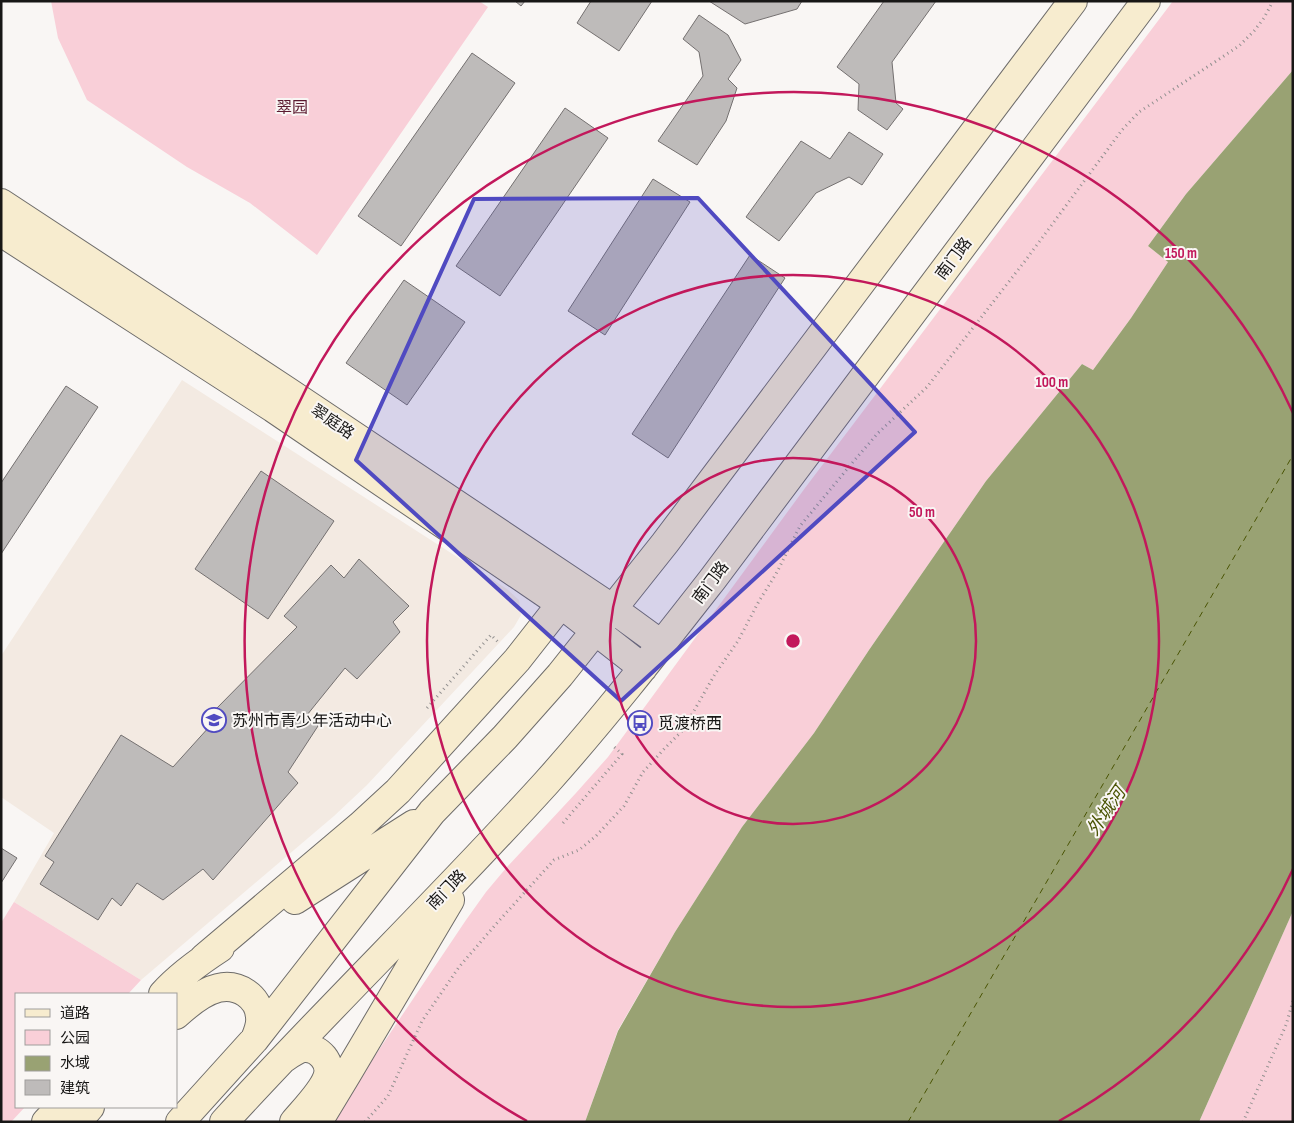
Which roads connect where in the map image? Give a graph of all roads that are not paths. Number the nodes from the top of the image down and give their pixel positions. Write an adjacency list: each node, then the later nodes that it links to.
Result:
1 (1073, 1): 6 (main road)
2 (1146, 1): 8 (main road, 南门路)
3 (1, 203): 6 (main road, 翠庭路)
4 (1, 232): 5 (main road, 翠庭路)
5 (561, 604): 7 (main road, 翠庭路); 12 (main road)
6 (612, 609): 7 (main road); 8 (main road, 翠庭路)
7 (595, 631): 9 (main road, 翠庭路); 10 (main road)
8 (661, 644): 9 (main road, 南门路)
9 (643, 668): 11 (main road, 南门路)
10 (432, 812): 12 (main road); 15 (main road)
11 (473, 860): 16 (main road, 南门路); 24 (main road)
12 (204, 958): 13 (main road)
13 (164, 993)
14 (178, 1013): 15 (main road)
15 (255, 1039): 21 (main road)
16 (278, 1063): 22 (main road, 南门路); 23 (main road)
17 (59, 1108): 19 (main road)
18 (89, 1108): 20 (main road)
19 (46, 1122)
20 (77, 1122)
21 (180, 1122)
22 (224, 1122)
23 (294, 1122)
24 (318, 1122)

